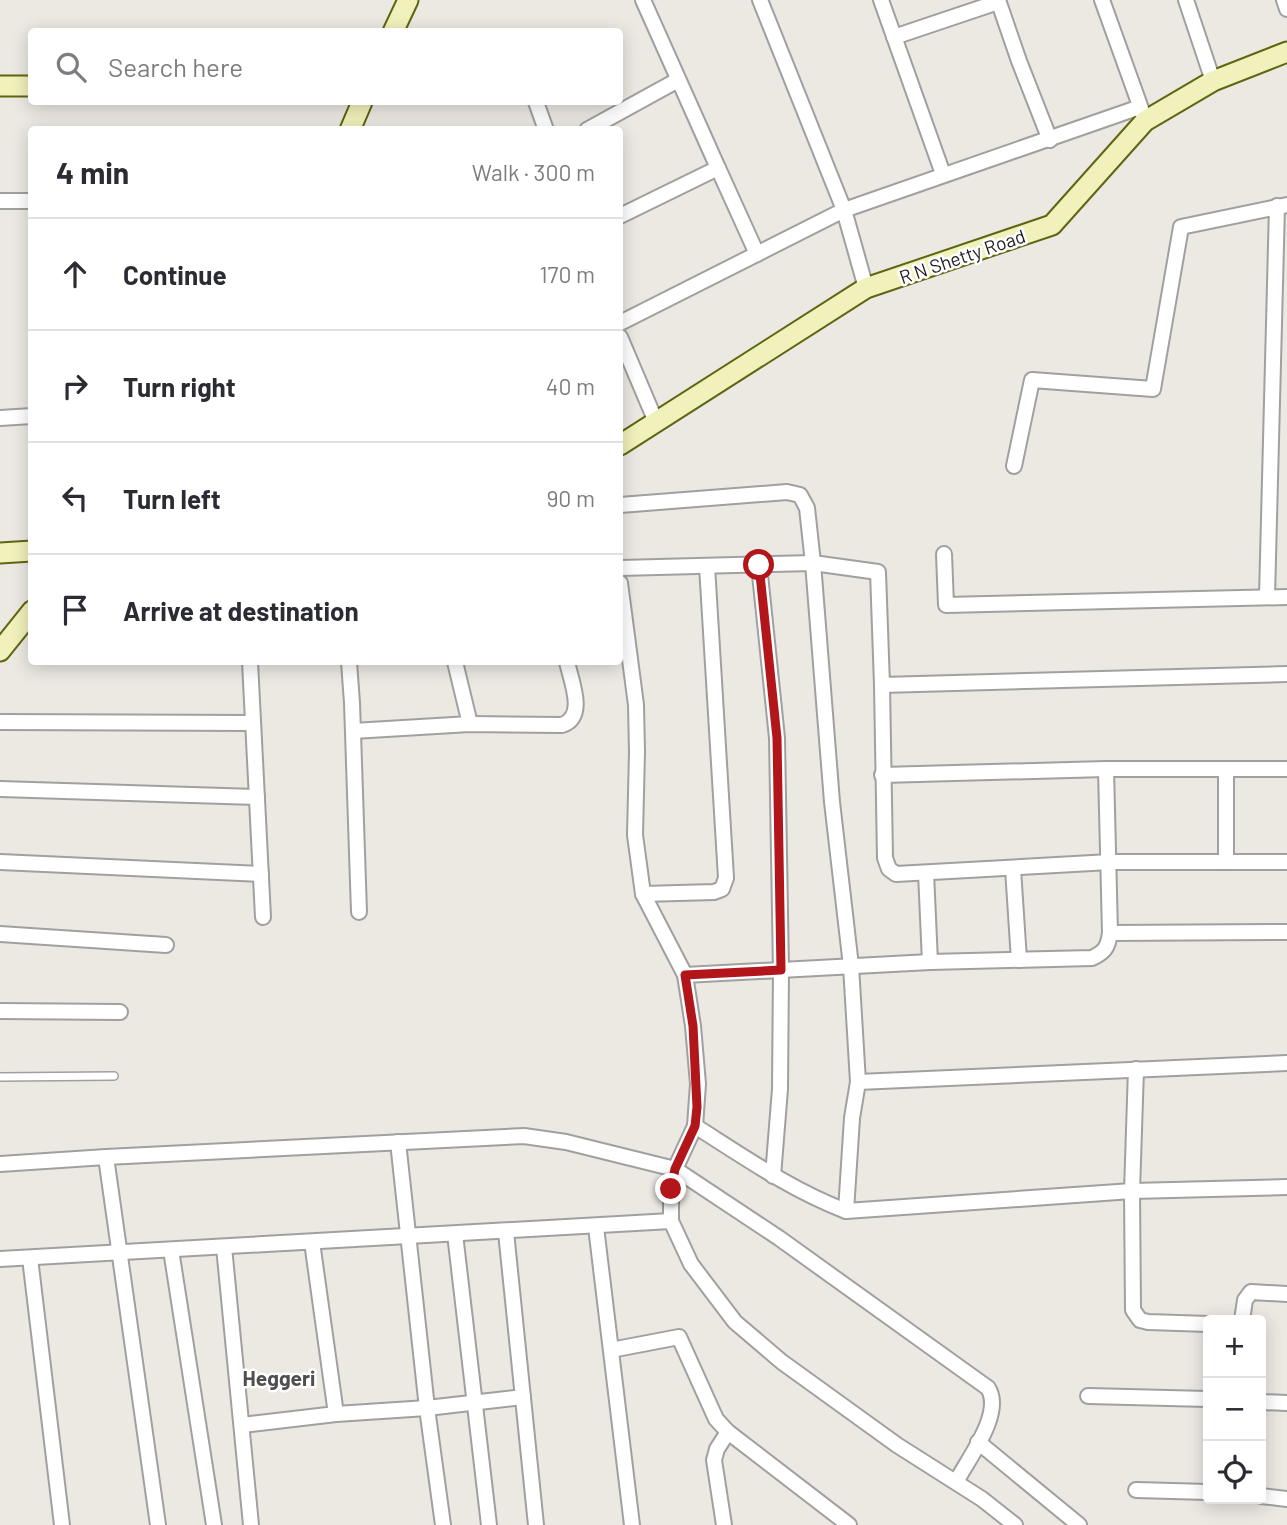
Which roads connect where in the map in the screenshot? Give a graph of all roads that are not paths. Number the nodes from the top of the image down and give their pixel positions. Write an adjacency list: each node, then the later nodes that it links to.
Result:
1 (408, 0): 10 (street)
2 (643, 0): 13 (street)
3 (760, 0): 29 (street)
4 (881, 0): 11 (street)
5 (1102, 0): 19 (street)
6 (1186, 0): 14 (street)
7 (1284, 0): 9 (street)
8 (998, 1): 11 (street); 23 (street)
9 (1287, 9)
10 (395, 28)
11 (894, 37): 25 (street)
12 (1287, 52): 14 (street, R N Shetty Road)
13 (678, 80): 22 (street); 24 (street)
14 (1213, 80): 19 (street, R N Shetty Road)
15 (0, 86): 16 (street)
16 (28, 86)
17 (361, 105): 20 (street)
18 (537, 105): 21 (street)
19 (1143, 114): 23 (street); 32 (street, R N Shetty Road)
20 (352, 126)
21 (545, 126)
22 (594, 126)
23 (1050, 140): 25 (street)
24 (718, 168): 30 (street); 31 (street)
25 (943, 174): 29 (street)
26 (0, 201): 27 (street)
27 (28, 201)
28 (1282, 205): 39 (street); 48 (street)
29 (844, 210): 31 (street); 32 (street)
30 (623, 215)
31 (757, 254): 33 (street)
32 (866, 288): 37 (street, R N Shetty Road)
33 (623, 321)
34 (623, 344): 37 (street)
35 (28, 416): 36 (street)
36 (0, 418)
37 (656, 422): 38 (street, R N Shetty Road)
38 (623, 443)
39 (1014, 466)
40 (623, 505): 44 (street)
41 (28, 551): 42 (street)
42 (0, 553)
43 (944, 554): 48 (street)
44 (813, 563): 45 (street); 58 (street); 85 (street)
45 (759, 565): 46 (street); 86 (street)
46 (707, 566): 47 (street); 76 (street)
47 (623, 568)
48 (1267, 597): 49 (street)
49 (1287, 597)
50 (623, 606): 76 (street)
51 (28, 616): 52 (street)
52 (0, 651)
53 (250, 665): 60 (street)
54 (349, 665): 62 (street)
55 (456, 665): 61 (street)
56 (568, 665): 61 (street)
57 (1287, 674): 58 (street)
58 (881, 685): 66 (street)
59 (0, 722): 60 (street)
60 (253, 723): 68 (street)
61 (470, 724): 62 (street)
62 (353, 731): 77 (street)
63 (1106, 769): 64 (street); 66 (street); 70 (street)
64 (1226, 769): 65 (street); 71 (street)
65 (1287, 769)
66 (882, 775): 74 (street)
67 (0, 789): 68 (street)
68 (257, 797): 75 (street)
69 (0, 862): 75 (street)
70 (1110, 862): 71 (street); 73 (street); 80 (street)
71 (1226, 862): 72 (street)
72 (1287, 862)
73 (1013, 869): 74 (street); 83 (street)
74 (926, 873): 84 (street)
75 (261, 874): 78 (street)
76 (643, 894): 87 (street)
77 (359, 912)
78 (263, 917)
79 (1287, 932): 80 (street)
80 (1110, 933): 83 (street)
81 (0, 934): 82 (street)
82 (166, 945)
83 (1019, 960): 84 (street)
84 (930, 962): 85 (street)
85 (851, 966): 86 (street); 94 (street)
86 (781, 970): 87 (street); 100 (street)
87 (685, 975): 95 (street)
88 (0, 1011): 89 (street)
89 (120, 1012)
90 (1287, 1063): 91 (street)
91 (1136, 1069): 94 (street); 102 (street)
92 (114, 1076): 93 (lane)
93 (0, 1077)
94 (858, 1082): 103 (street)
95 (694, 1130): 98 (street); 100 (street)
96 (398, 1142): 97 (street); 98 (street); 108 (street)
97 (106, 1157): 99 (street); 112 (street)
98 (678, 1163): 104 (street); 129 (street)
99 (0, 1164)
100 (773, 1176): 103 (street)
101 (1287, 1187): 102 (street)
102 (1132, 1191): 103 (street); 117 (street)
103 (846, 1211)
104 (671, 1221): 105 (street); 130 (street)
105 (596, 1227): 106 (street); 118 (street)
106 (506, 1232): 107 (street); 120 (street)
107 (455, 1234): 108 (street); 122 (street)
108 (407, 1237): 109 (street); 125 (street)
109 (312, 1242): 110 (street); 126 (street)
110 (224, 1247): 111 (street); 127 (street)
111 (171, 1250): 112 (street); 137 (street)
112 (120, 1253): 113 (street); 136 (street)
113 (30, 1258): 114 (street); 135 (street)
114 (0, 1259)
115 (1287, 1294): 116 (street)
116 (1243, 1315)
117 (1203, 1324)
118 (611, 1350): 128 (street); 142 (street)
119 (1088, 1396): 121 (street)
120 (523, 1397): 122 (street); 141 (street)
121 (1203, 1399)
122 (475, 1402): 125 (street); 140 (street)
123 (1266, 1402): 124 (street)
124 (1287, 1403)
125 (428, 1408): 126 (street); 139 (street)
126 (336, 1413): 127 (street)
127 (242, 1425): 138 (street)
128 (728, 1432): 143 (street); 144 (street)
129 (978, 1442): 130 (street); 146 (street)
130 (956, 1482): 145 (street)
131 (1136, 1490): 132 (street)
132 (1203, 1492)
133 (1266, 1497): 134 (street)
134 (1287, 1499)
135 (62, 1525)
136 (158, 1525)
137 (214, 1525)
138 (250, 1525)
139 (443, 1525)
140 (489, 1525)
141 (536, 1525)
142 (632, 1525)
143 (724, 1525)
144 (849, 1525)
145 (1014, 1525)
146 (1079, 1525)

